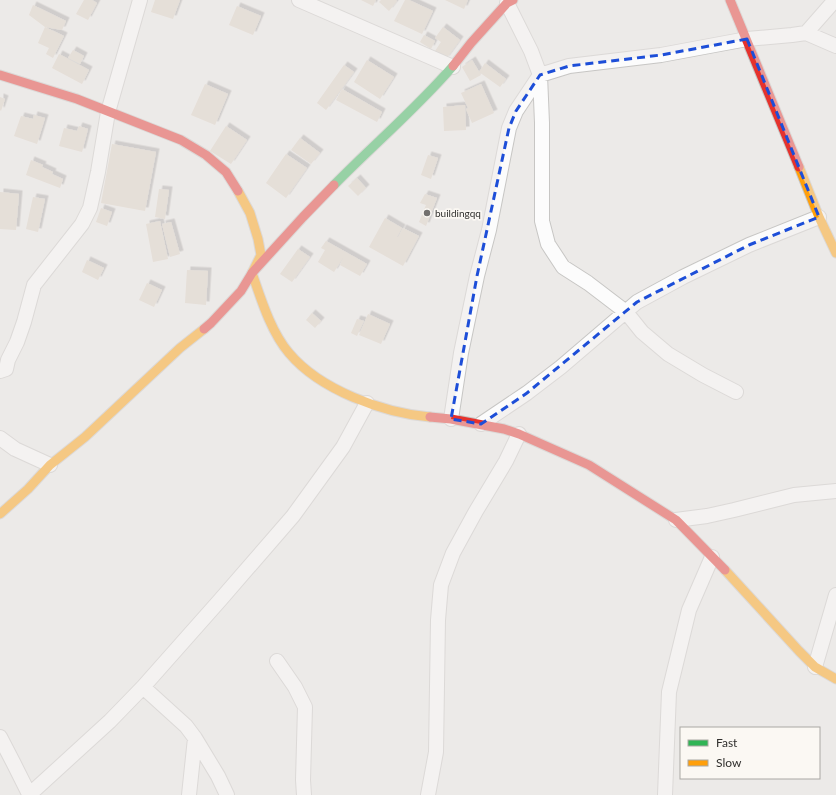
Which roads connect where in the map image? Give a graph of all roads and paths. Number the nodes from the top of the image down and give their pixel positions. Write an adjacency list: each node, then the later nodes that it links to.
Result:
1 (140, 0): 12 (street)
2 (299, 0): 9 (street)
3 (730, 0): 7 (street)
4 (835, 0): 6 (street)
5 (510, 1): 9 (street); 11 (street)
6 (806, 33): 7 (street); 8 (street)
7 (747, 39): 11 (street); 13 (street)
8 (836, 46)
9 (453, 68): 16 (street)
10 (0, 75): 12 (street)
11 (540, 75): 17 (street); 21 (street)
12 (108, 112): 16 (street); 18 (street)
13 (820, 217): 14 (street); 17 (street)
14 (832, 234): 15 (street)
15 (836, 253)
16 (252, 273): 20 (street); 25 (street)
17 (626, 312): 19 (street); 22 (street)
18 (0, 371)
19 (736, 392)
20 (367, 403): 21 (street); 34 (street)
21 (451, 419): 22 (street)
22 (481, 424): 23 (street)
23 (519, 434): 28 (street); 41 (street)
24 (0, 438): 25 (street)
25 (50, 465): 27 (street)
26 (836, 491): 28 (street)
27 (0, 514)
28 (676, 520): 29 (street)
29 (712, 557): 32 (street); 42 (street)
30 (836, 595): 32 (street)
31 (277, 661): 40 (street)
32 (815, 667): 33 (street)
33 (836, 679)
34 (143, 687): 36 (street); 37 (street)
35 (0, 737): 37 (street)
36 (195, 738): 38 (street); 39 (street)
37 (29, 795)
38 (189, 795)
39 (227, 795)
40 (304, 795)
41 (428, 795)
42 (665, 795)

